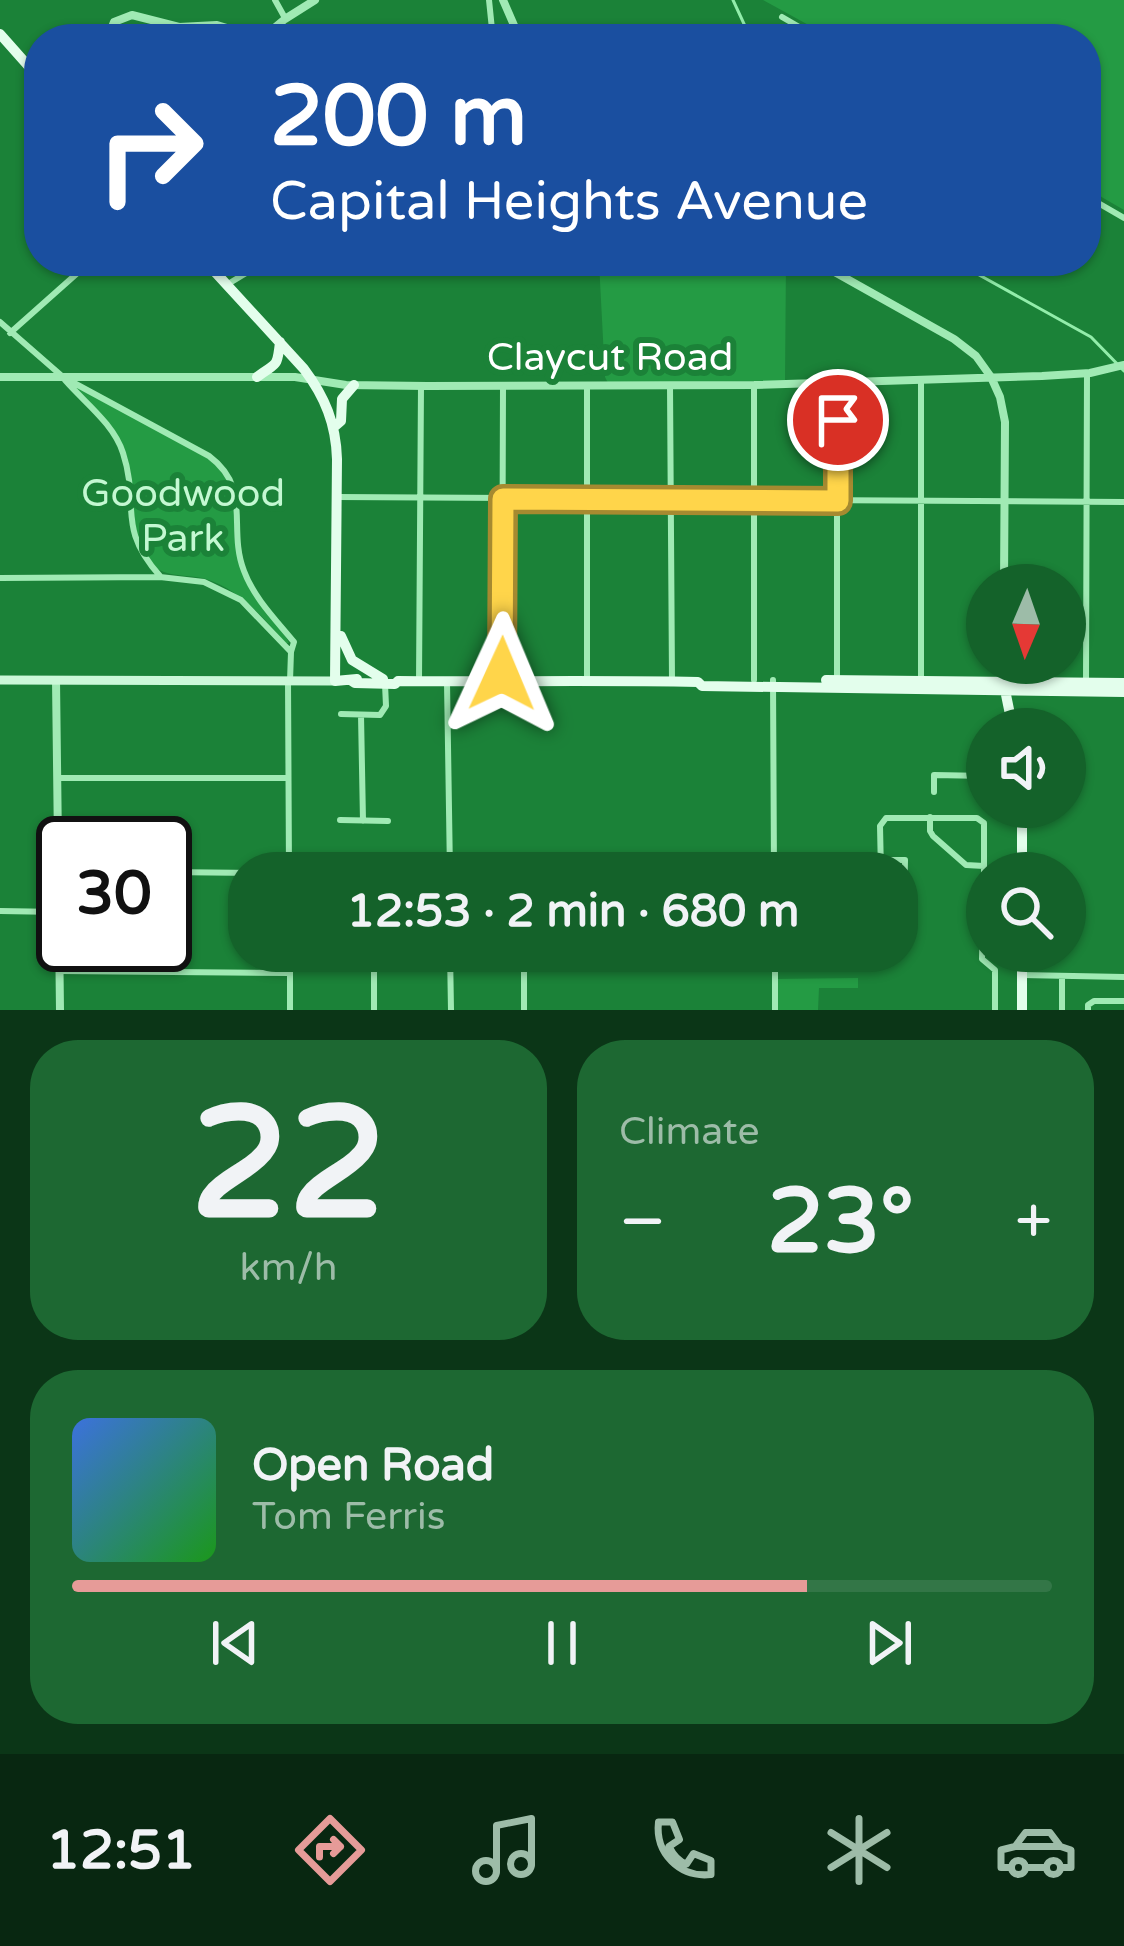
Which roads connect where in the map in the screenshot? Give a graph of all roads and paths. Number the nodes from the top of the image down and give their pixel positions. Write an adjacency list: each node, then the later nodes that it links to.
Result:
1 (275, 0): 4 (street)
2 (315, 0): 4 (street)
3 (782, 17): 8 (street)
4 (285, 19): 7 (street)
5 (113, 24): 6 (street)
6 (164, 24)
7 (279, 24)
8 (794, 24)
9 (0, 34): 10 (main road)
10 (24, 61)
11 (74, 276): 17 (street)
12 (218, 276): 15 (main road)
13 (241, 276): 15 (street)
14 (842, 276): 24 (street)
15 (226, 285): 18 (main road)
16 (0, 322): 17 (street)
17 (10, 333): 22 (street)
18 (280, 342): 23 (main road); 26 (main road)
19 (1124, 365): 20 (street, Claycut Road)
20 (1087, 373): 24 (street, Claycut Road); 44 (street)
21 (0, 377): 22 (street, Claycut Road)
22 (63, 377): 23 (street, Claycut Road); 47 (street); 50 (street)
23 (257, 377): 26 (street, Claycut Road)
24 (991, 377): 25 (street, Claycut Road); 43 (street)
25 (921, 379): 27 (street, Claycut Road); 42 (street)
26 (312, 380): 28 (street, Claycut Road); 34 (main road)
27 (838, 381): 29 (street, Claycut Road); 41 (street)
28 (354, 385): 30 (street, Claycut Road); 34 (main road)
29 (754, 385): 33 (street, Claycut Road); 40 (street)
30 (421, 386): 31 (street, Claycut Road); 36 (street)
31 (503, 386): 32 (street, Claycut Road); 37 (street)
32 (587, 386): 33 (street, Claycut Road); 38 (street)
33 (670, 386): 39 (street)
34 (334, 427): 35 (main road)
35 (337, 497): 36 (street); 49 (main road)
36 (420, 498): 37 (street); 62 (street)
37 (503, 499): 38 (street); 54 (street)
38 (586, 499): 39 (street); 55 (street)
39 (671, 500): 40 (street); 59 (street)
40 (754, 500): 41 (street); 56 (street)
41 (838, 501): 42 (street); 60 (street)
42 (921, 501): 43 (street); 61 (street)
43 (1004, 502): 44 (street); 46 (street)
44 (1088, 502): 45 (street); 65 (street)
45 (1124, 502)
46 (1004, 564)
47 (160, 577): 48 (street); 50 (street)
48 (0, 578)
49 (336, 629): 57 (main road); 58 (main road)
50 (290, 652): 53 (street)
51 (0, 680): 52 (main road)
52 (56, 680): 53 (main road); 78 (street)
53 (289, 680): 57 (main road); 79 (street)
54 (502, 680): 55 (main road); 63 (main road)
55 (587, 680): 59 (main road)
56 (754, 680): 64 (main road); 67 (main road); 69 (main road)
57 (335, 681): 58 (main road)
58 (389, 681): 62 (main road); 76 (street)
59 (672, 681): 64 (main road)
60 (837, 681): 61 (main road); 67 (main road)
61 (921, 681): 70 (main road)
62 (418, 682): 63 (main road)
63 (447, 682): 87 (street)
64 (698, 682): 69 (main road)
65 (1086, 682): 66 (main road)
66 (1124, 683)
67 (773, 684): 69 (main road); 70 (main road); 88 (street)
68 (1053, 684): 70 (main road)
69 (728, 686)
70 (1004, 687): 71 (main road); 73 (main road)
71 (1038, 692): 72 (main road); 74 (main road)
72 (1124, 692)
73 (1008, 708)
74 (1019, 708)
75 (341, 714): 76 (street)
76 (361, 715): 84 (street)
77 (966, 776): 80 (street)
78 (58, 778): 79 (street); 81 (street)
79 (288, 778): 86 (street)
80 (934, 792)
81 (59, 816)
82 (930, 817): 89 (street); 90 (street); 91 (street)
83 (340, 820): 84 (street)
84 (363, 820): 85 (street)
85 (388, 821)
86 (289, 852)
87 (450, 852)
88 (774, 852)
89 (881, 852)
90 (984, 852)
91 (966, 865)
92 (192, 872): 93 (street)
93 (228, 873)
94 (0, 911): 95 (street)
95 (36, 912)
96 (59, 972): 108 (street)
97 (174, 972): 103 (street)
98 (374, 972): 110 (street)
99 (450, 972): 111 (street)
100 (524, 972): 112 (street)
101 (775, 972): 113 (street)
102 (995, 972): 114 (street)
103 (290, 973): 109 (street)
104 (1022, 975): 105 (street); 115 (main road)
105 (1062, 976): 106 (street); 116 (street)
106 (1124, 977)
107 (1124, 1001): 117 (street)
108 (60, 1010)
109 (290, 1010)
110 (374, 1010)
111 (451, 1010)
112 (524, 1010)
113 (775, 1010)
114 (995, 1010)
115 (1022, 1010)
116 (1062, 1010)
117 (1088, 1010)

